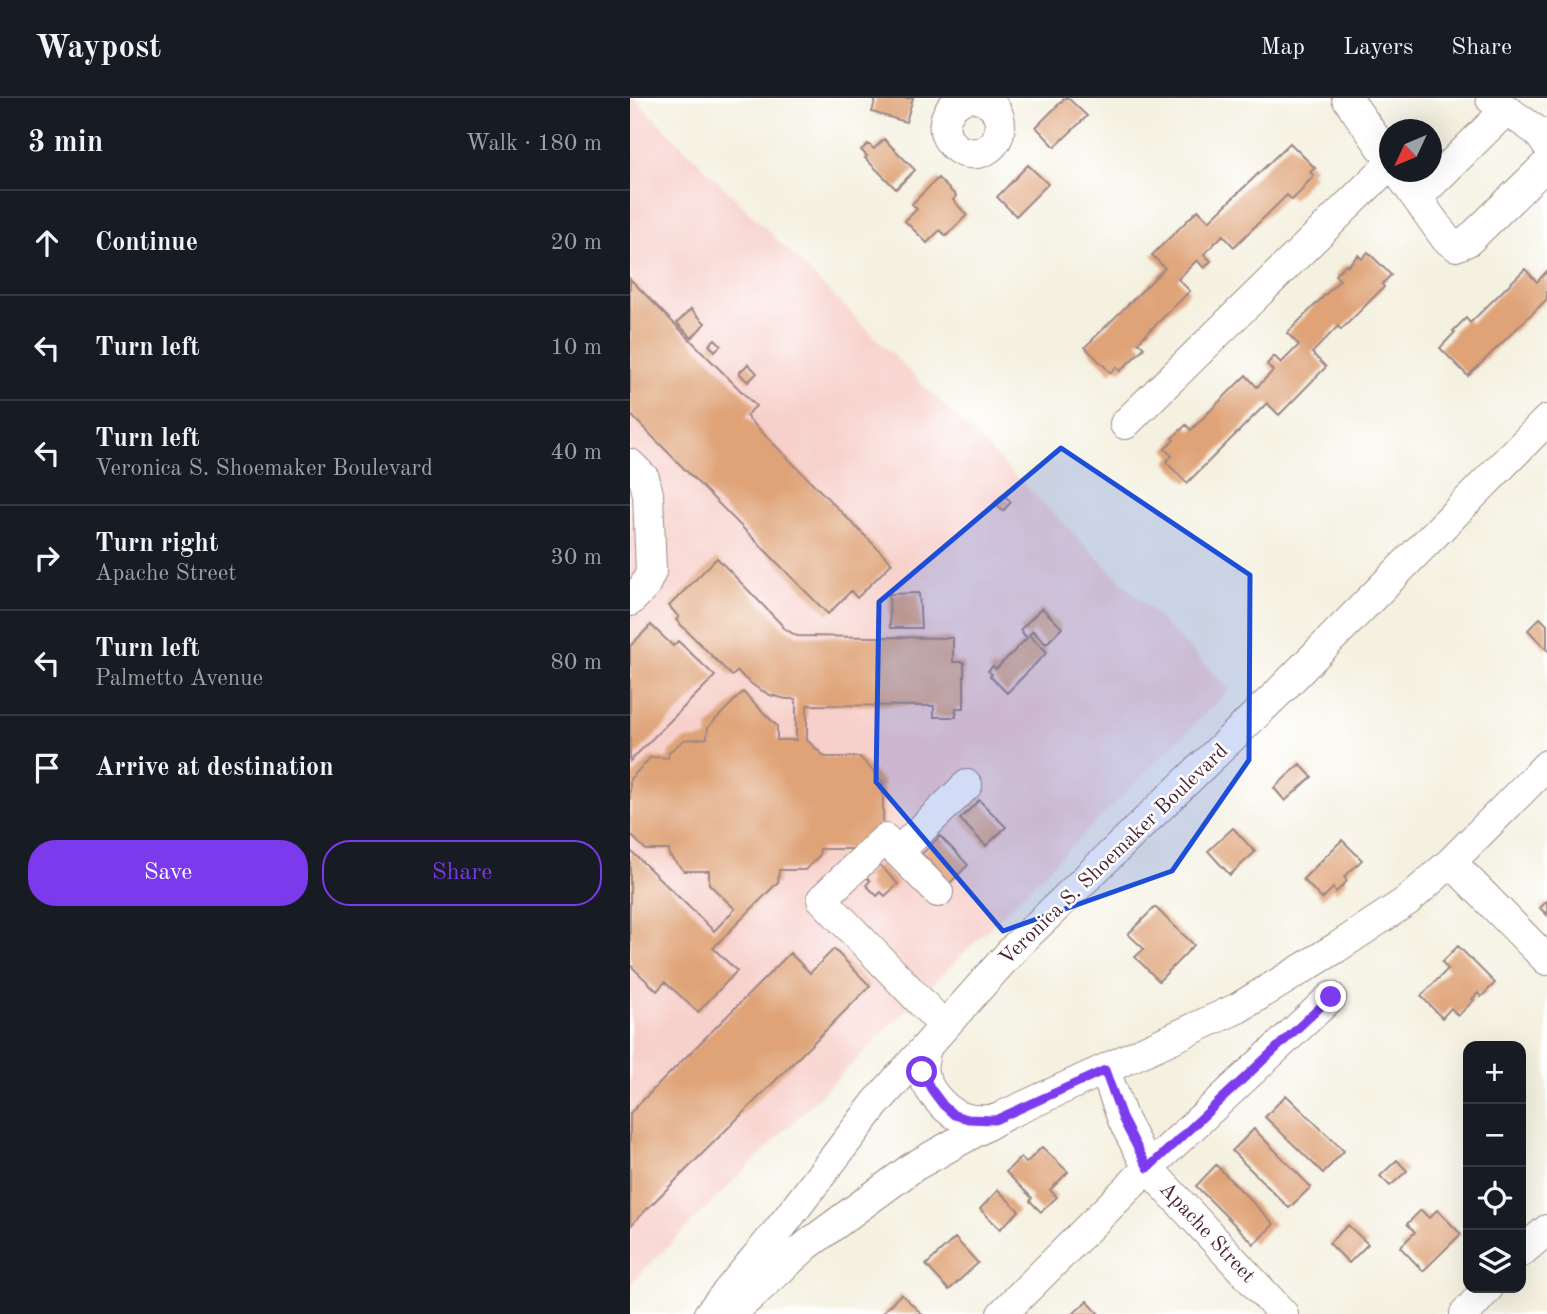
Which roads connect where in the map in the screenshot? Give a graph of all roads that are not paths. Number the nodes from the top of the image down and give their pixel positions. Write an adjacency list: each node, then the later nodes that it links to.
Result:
1 (1347, 98): 3 (street)
2 (1498, 104): 4 (street); 8 (street)
3 (1379, 145)
4 (1547, 145)
5 (1547, 164): 8 (street)
6 (1379, 172): 10 (street)
7 (1405, 182): 8 (street)
8 (1417, 198)
9 (1547, 420): 20 (street, Veronica S. Shoemaker Boulevard)
10 (1125, 424)
11 (630, 464): 12 (street)
12 (630, 601)
13 (1547, 765): 16 (street)
14 (967, 785): 15 (street)
15 (898, 852): 17 (street); 20 (street)
16 (1451, 862): 18 (street); 21 (street)
17 (938, 892)
18 (1547, 960)
19 (1331, 997): 23 (street)
20 (935, 1037): 22 (street); 27 (street, Veronica S. Shoemaker Boulevard)
21 (1105, 1070): 22 (street); 23 (street, Apache Street)
22 (995, 1120): 28 (street)
23 (1148, 1168): 29 (street); 30 (street, Apache Street)
24 (1547, 1230): 25 (street)
25 (1526, 1248)
26 (1484, 1293): 31 (street)
27 (709, 1314)
28 (730, 1314)
29 (1002, 1314)
30 (1283, 1314)
31 (1465, 1314)

